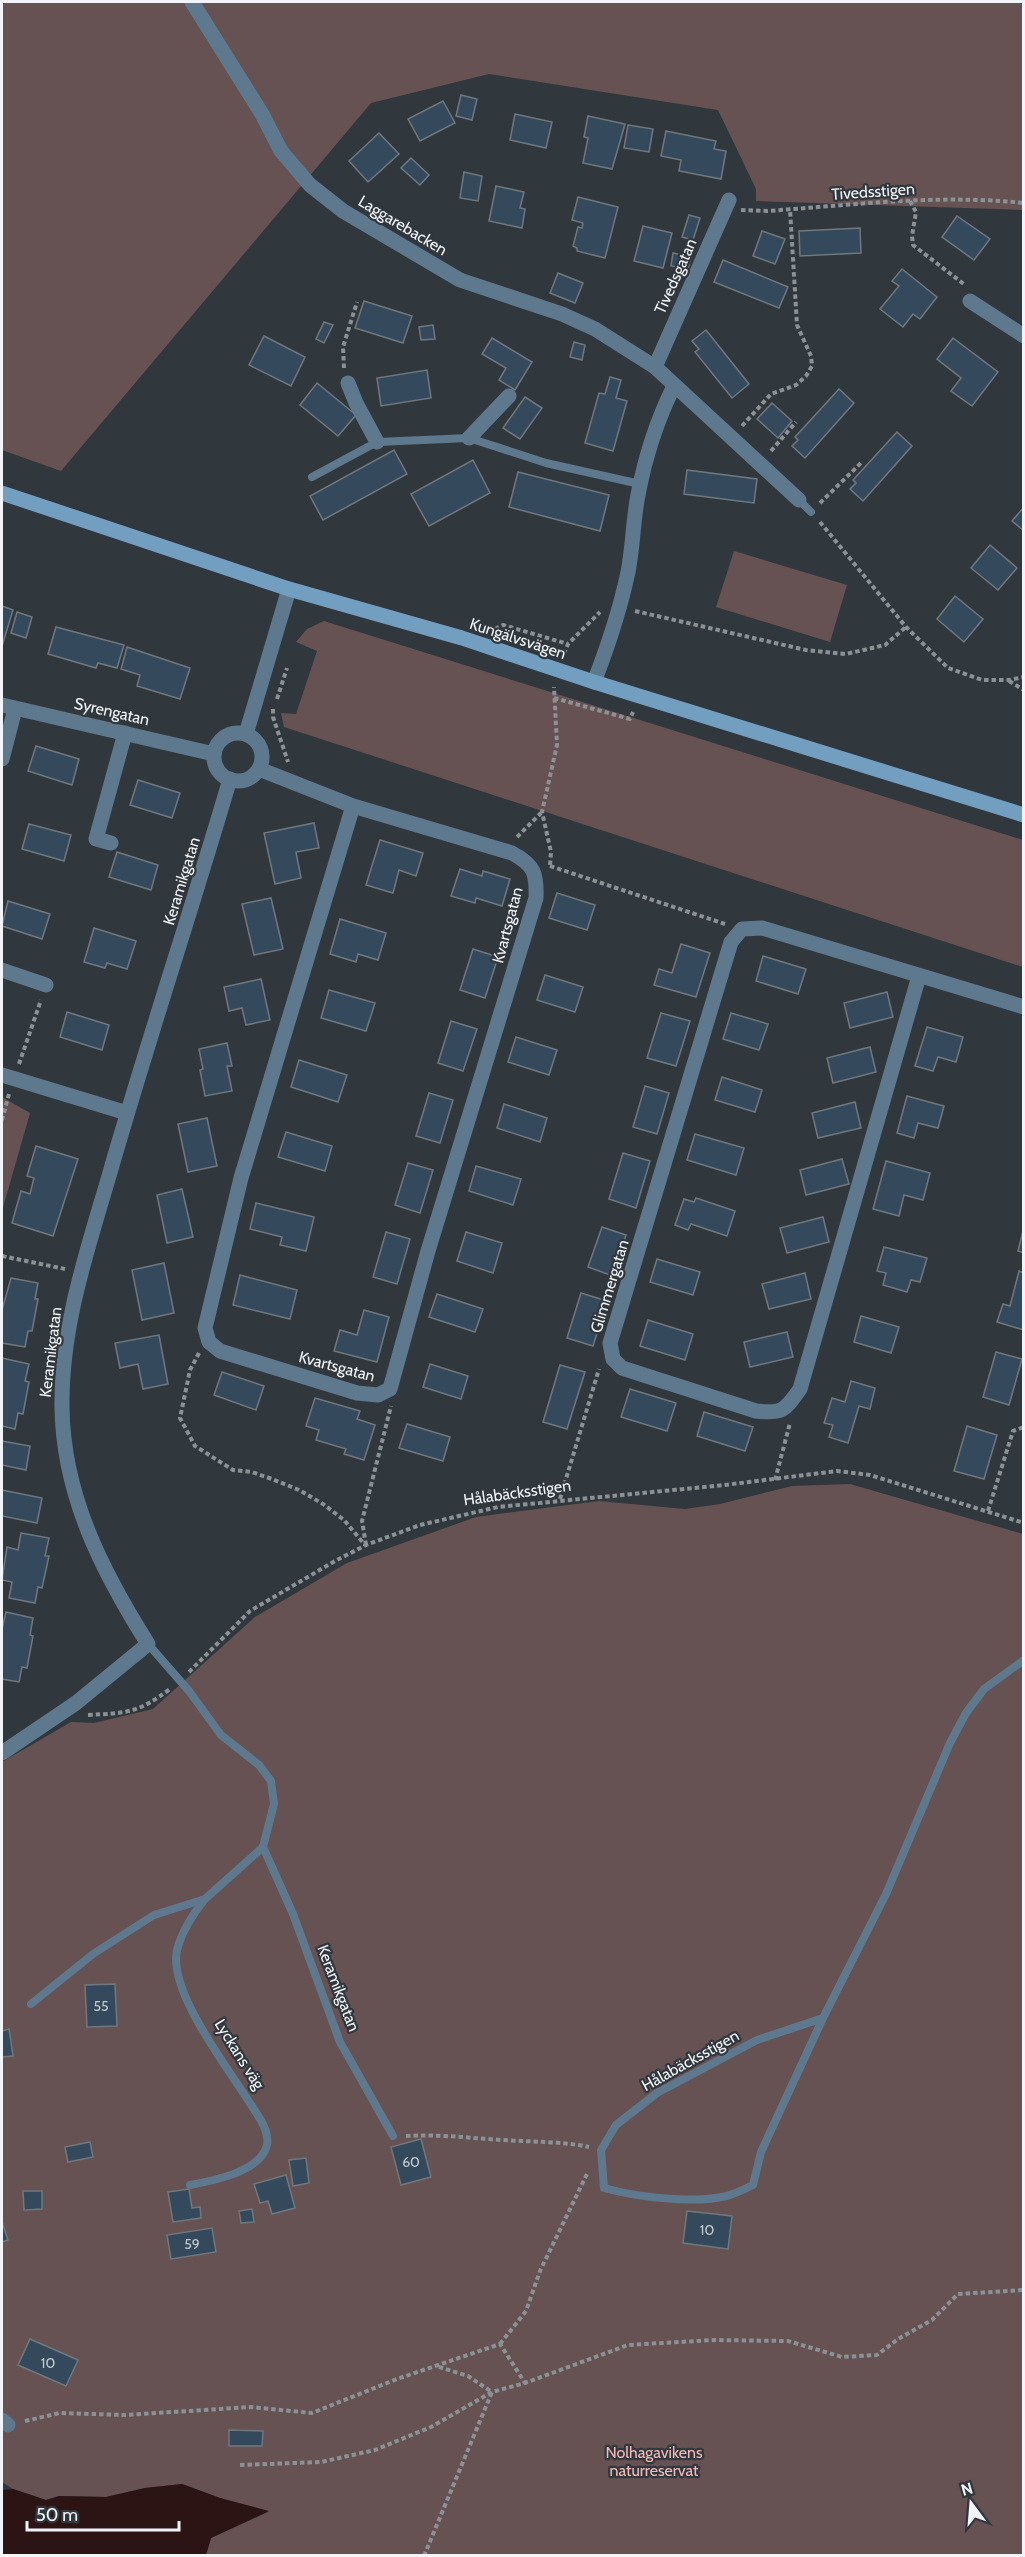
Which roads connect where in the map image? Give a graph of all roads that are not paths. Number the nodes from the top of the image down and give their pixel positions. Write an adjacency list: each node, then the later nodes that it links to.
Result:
1 (192, 2): 5 (street, Laggarebacken)
2 (729, 200): 5 (street, Tivedsgatan)
3 (970, 301): 4 (street)
4 (1023, 336)
5 (655, 367): 7 (street, Laggarebacken)
6 (348, 383): 10 (street)
7 (674, 386): 12 (street); 14 (street, Laggarebacken)
8 (509, 396): 9 (street)
9 (469, 438): 10 (lane); 12 (lane)
10 (377, 442): 11 (lane)
11 (312, 477)
12 (640, 484): 17 (street)
13 (2, 493): 16 (main road, Kungälvsvägen)
14 (800, 500): 15 (lane)
15 (811, 512)
16 (289, 589): 17 (main road, Kungälvsvägen); 20 (street)
17 (594, 682): 26 (main road, Kungälvsvägen)
18 (8, 707): 19 (street, Syrengatan); 22 (street)
19 (125, 733): 21 (street, Syrengatan); 27 (street)
20 (246, 734): 21 (street); 23 (street)
21 (214, 754): 24 (street)
22 (2, 759)
23 (259, 769): 24 (street); 25 (street)
24 (230, 779): 33 (street, Keramikgatan)
25 (353, 807): 25 (street, Kvartsgatan)
26 (1023, 814)
27 (111, 843)
28 (2, 970): 30 (street)
29 (919, 976): 29 (street, Glimmergatan); 31 (street)
30 (46, 985)
31 (1023, 1007)
32 (8, 1077): 33 (street)
33 (127, 1113): 34 (street, Keramikgatan)
34 (148, 1644): 36 (street); 37 (lane, Keramikgatan)
35 (1023, 1660): 40 (lane)
36 (2, 1753)
37 (263, 1847): 38 (lane); 41 (lane, Keramikgatan)
38 (206, 1899): 39 (lane); 42 (lane, Lyckans väg)
39 (31, 2004)
40 (823, 2018): 40 (lane, Hålabäcksstigen)
41 (393, 2136)
42 (190, 2185)

